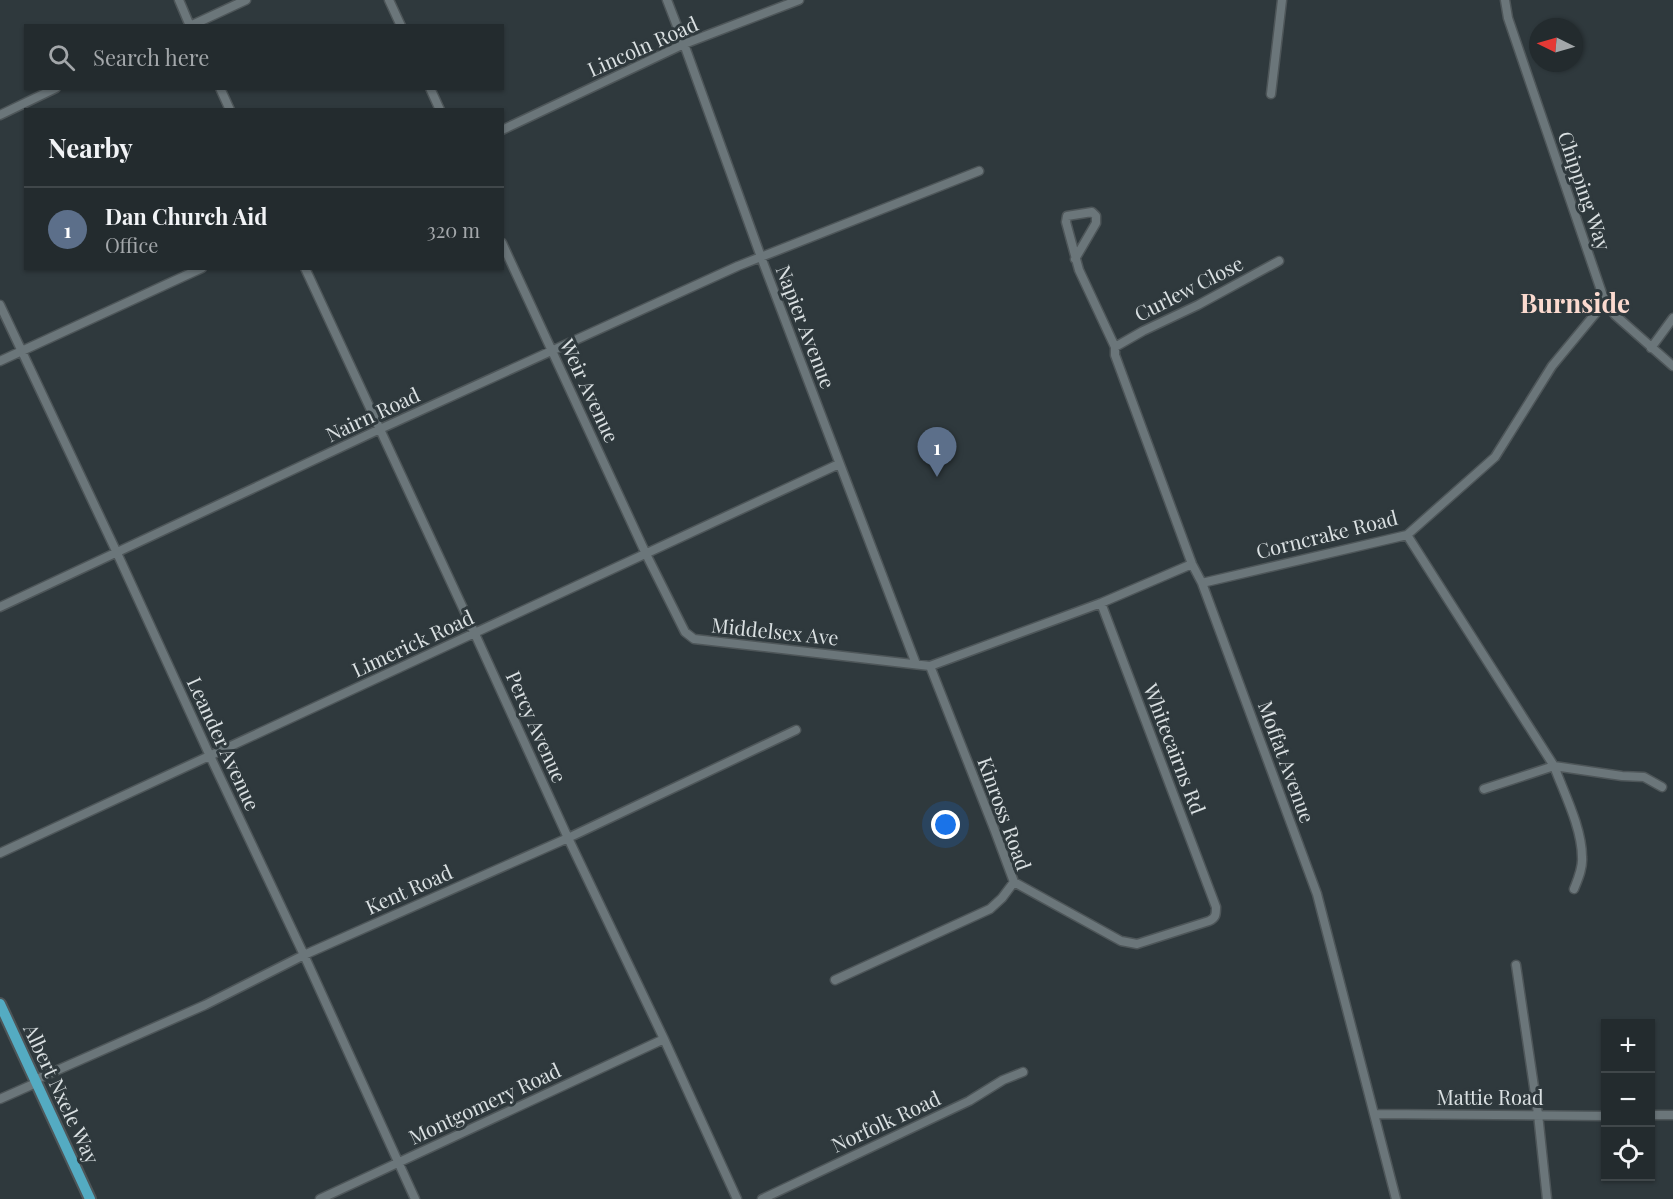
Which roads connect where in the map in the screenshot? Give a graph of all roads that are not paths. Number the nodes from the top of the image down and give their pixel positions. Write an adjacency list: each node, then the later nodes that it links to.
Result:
1 (179, 0): 8 (street)
2 (246, 0): 9 (street)
3 (389, 0): 10 (street)
4 (667, 0): 11 (street, Napier Avenue)
5 (799, 0): 11 (street, Lincoln Road)
6 (1281, 0): 15 (street)
7 (1505, 0): 27 (street, Chipping Way)
8 (189, 24)
9 (194, 24)
10 (400, 24)
11 (684, 44): 19 (street, Lincoln Road); 22 (street, Napier Avenue)
12 (52, 90): 18 (street)
13 (221, 90): 16 (street)
14 (431, 90): 17 (street)
15 (1270, 94)
16 (229, 108)
17 (439, 108)
18 (0, 115)
19 (504, 129)
20 (980, 171): 22 (street, Nairn Road)
21 (504, 247): 32 (street, Weir Avenue)
22 (761, 257): 32 (street, Nairn Road); 37 (street, Napier Avenue)
23 (1075, 259): 23 (street, Moffat Avenue); 30 (street, Moffat Avenue)
24 (1279, 261): 30 (street, Curlew Close)
25 (198, 270): 33 (street)
26 (306, 270): 36 (street, Percy Avenue)
27 (1605, 302): 31 (street, Chipping Way); 38 (street, Corncrake Road)
28 (0, 304): 33 (street, Leander Avenue)
29 (1673, 318): 31 (street)
30 (1115, 347): 41 (street, Moffat Avenue)
31 (1651, 348): 35 (street, Chipping Way)
32 (552, 350): 36 (street, Nairn Road); 40 (street, Weir Avenue)
33 (21, 351): 34 (street); 39 (street, Leander Avenue)
34 (0, 361)
35 (1673, 366)
36 (380, 429): 39 (street, Nairn Road); 45 (street, Percy Avenue)
37 (839, 464): 40 (street, Limerick Road); 46 (street, Napier Avenue)
38 (1407, 535): 42 (street, Corncrake Road); 50 (street)
39 (117, 553): 44 (street, Nairn Road); 49 (street, Leander Avenue)
40 (646, 554): 45 (street, Limerick Road); 46 (street, Middelsex Ave)
41 (1192, 564): 42 (street, Moffat Avenue); 43 (street)
42 (1202, 583): 65 (street, Moffat Avenue)
43 (1101, 603): 47 (street); 55 (street, Whitecairns Rd)
44 (0, 607)
45 (475, 634): 49 (street, Limerick Road); 53 (street, Percy Avenue)
46 (916, 664): 47 (street)
47 (930, 666): 55 (street, Kinross Road)
48 (796, 730): 53 (street, Kent Road)
49 (210, 756): 54 (street, Limerick Road); 57 (street, Leander Avenue)
50 (1554, 766): 51 (street); 52 (street); 56 (street)
51 (1662, 788)
52 (1484, 789)
53 (568, 838): 57 (street, Kent Road); 61 (street, Percy Avenue)
54 (0, 853)
55 (1014, 882): 59 (street, Kinross Road)
56 (1574, 889)
57 (304, 955): 63 (street, Kent Road); 70 (street, Leander Avenue)
58 (1516, 965): 66 (street)
59 (835, 980)
60 (0, 1004): 63 (main road, Albert Nxele Way)
61 (664, 1039): 70 (street, Montgomery Road); 74 (street, Percy Avenue)
62 (1023, 1072): 75 (street, Norfolk Road)
63 (36, 1081): 64 (street, Kent Road); 71 (main road, Albert Nxele Way)
64 (0, 1099)
65 (1375, 1114): 66 (street, Mattie Road); 76 (street, Moffat Avenue)
66 (1538, 1114): 69 (street, Mattie Road); 77 (street)
67 (1655, 1115): 68 (street)
68 (1673, 1115)
69 (1601, 1116)
70 (398, 1163): 72 (street, Montgomery Road); 73 (street, Leander Avenue)
71 (90, 1199)
72 (320, 1199)
73 (415, 1199)
74 (737, 1199)
75 (762, 1199)
76 (1396, 1199)
77 (1547, 1199)

